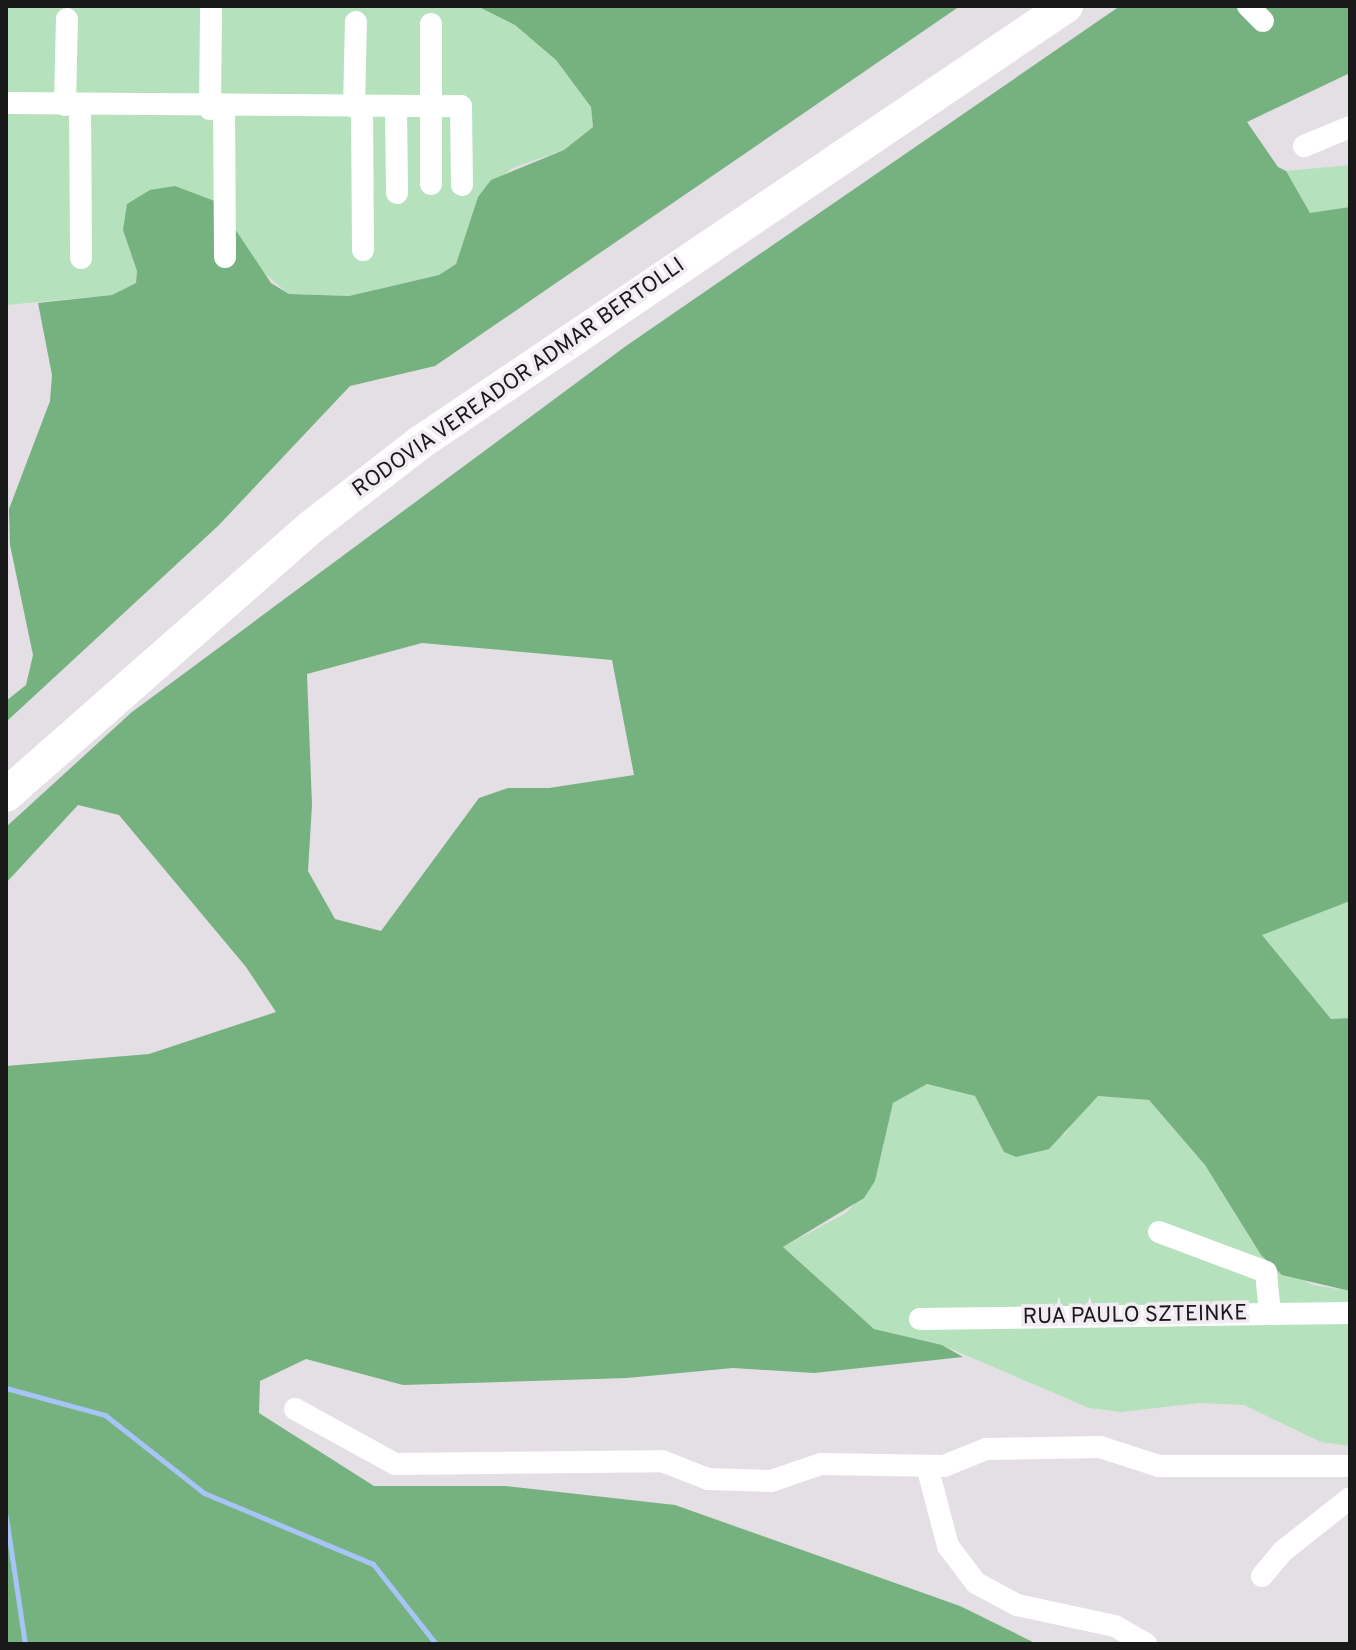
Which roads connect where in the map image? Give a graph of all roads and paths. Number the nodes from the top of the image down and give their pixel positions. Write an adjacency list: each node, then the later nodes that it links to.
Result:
1 (211, 6): 11 (street)
2 (1066, 6): 20 (highway, RODOVIA VEREADOR ADMAR BERTOLLI)
3 (67, 19): 7 (street)
4 (356, 22): 8 (street)
5 (431, 24): 10 (street)
6 (7, 103): 7 (street)
7 (72, 105): 11 (street); 19 (street)
8 (358, 107): 9 (street); 11 (street); 17 (street)
9 (396, 107): 10 (street); 16 (street)
10 (429, 107): 14 (street); 15 (street)
11 (217, 109): 18 (street)
12 (1350, 127): 13 (street)
13 (1304, 146)
14 (431, 184)
15 (462, 185)
16 (397, 193)
17 (363, 250)
18 (225, 257)
19 (81, 258)
20 (6, 795)
21 (1159, 1232): 23 (street)
22 (1350, 1313): 23 (street, RUA PAULO SZTEINKE)
23 (1270, 1314): 24 (street, RUA PAULO SZTEINKE)
24 (920, 1319)
25 (295, 1409): 26 (street)
26 (927, 1466): 27 (street); 30 (street)
27 (1350, 1466)
28 (1350, 1498): 29 (street)
29 (1262, 1576)
30 (1146, 1644)

